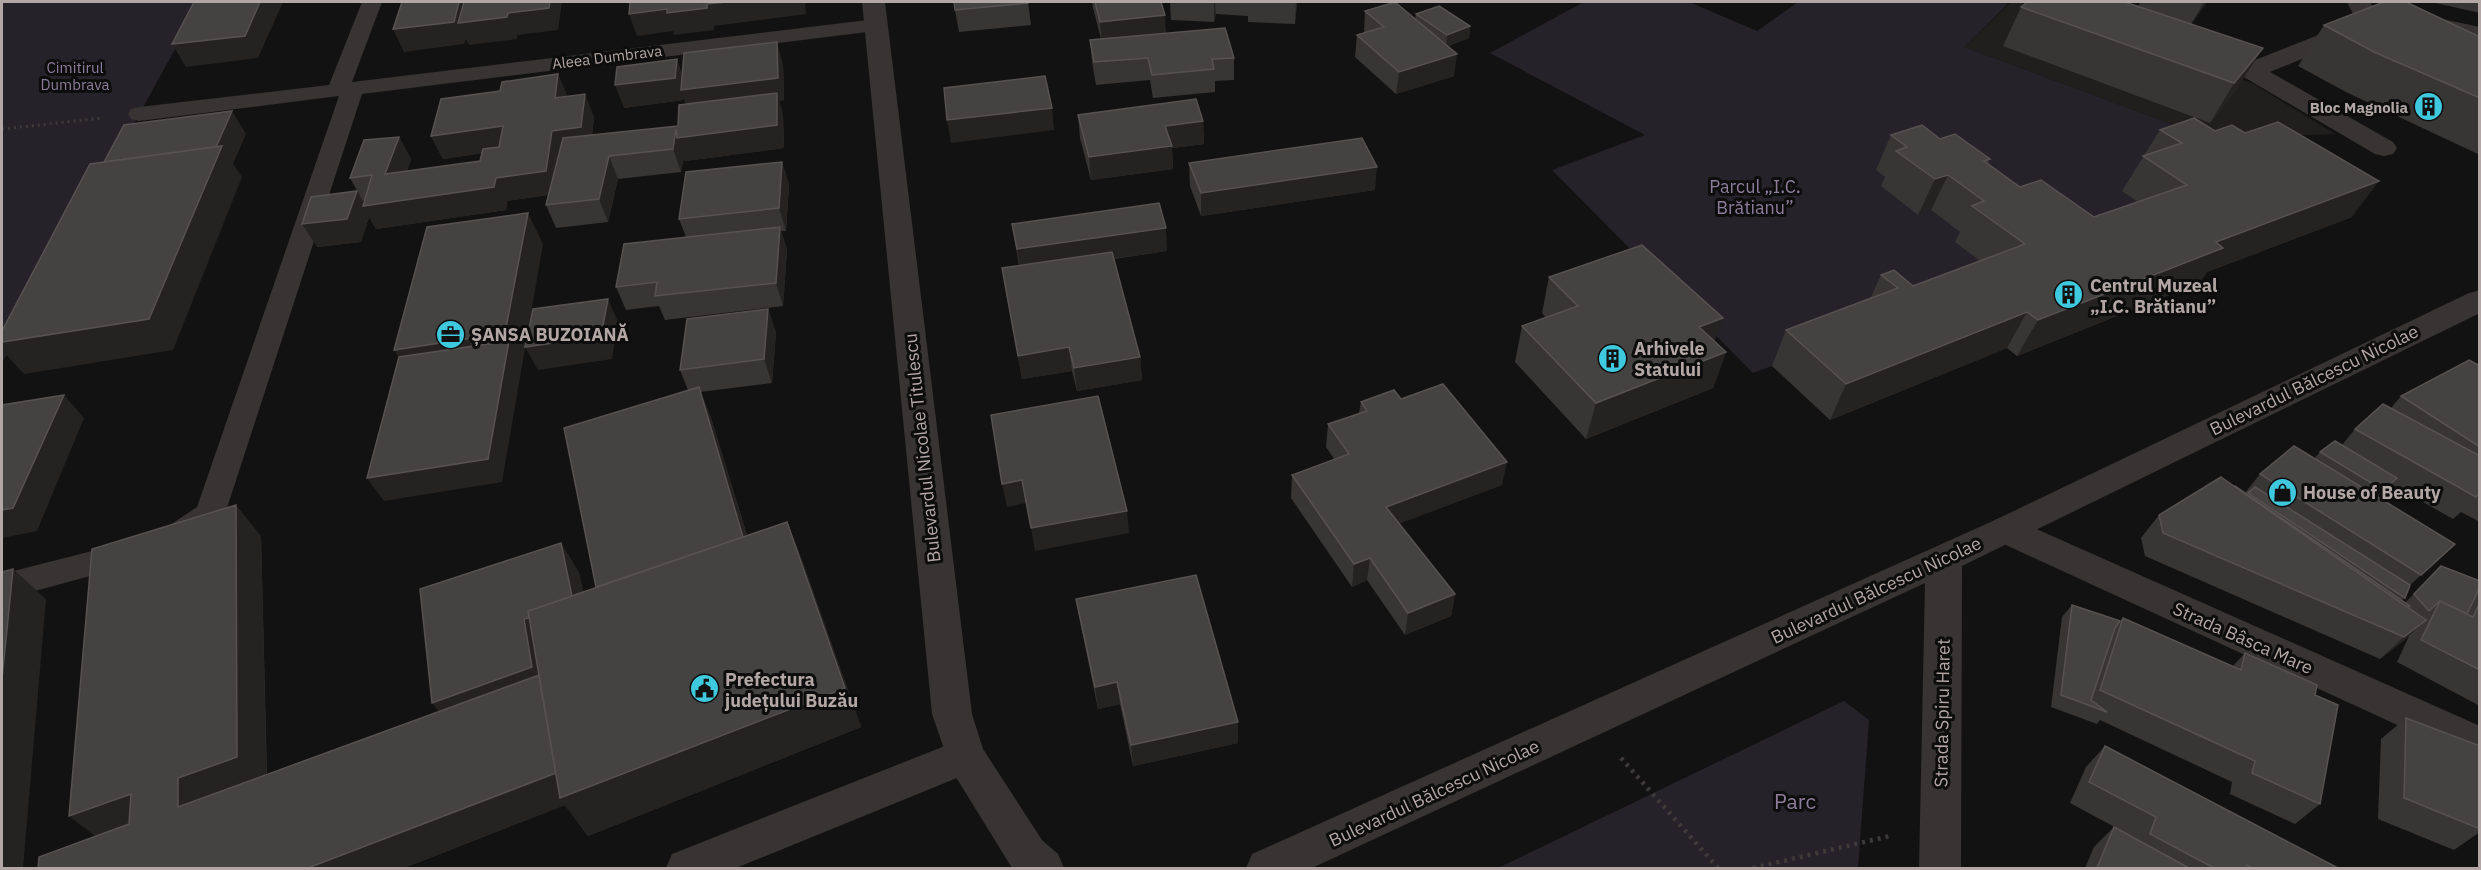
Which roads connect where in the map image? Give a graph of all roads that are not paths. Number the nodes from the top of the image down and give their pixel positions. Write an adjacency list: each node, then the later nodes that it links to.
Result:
1 (372, 2): 7 (lane)
2 (2377, 10): 4 (street); 6 (street)
3 (874, 13): 7 (lane, Aleea Dumbrava); 15 (street, Bulevardul Nicolae Titulescu)
4 (2480, 34)
5 (2186, 48): 6 (street)
6 (2251, 71): 9 (street)
7 (346, 89): 8 (lane, Aleea Dumbrava); 13 (lane)
8 (139, 114)
9 (2384, 148)
10 (2480, 300): 11 (street, Bulevardul Bălcescu Nicolae)
11 (2007, 530): 12 (street, Bulevardul Bălcescu Nicolae); 14 (street, Strada Bâsca Mare)
12 (1944, 558): 18 (street, Bulevardul Bălcescu Nicolae); 19 (street, Strada Spiru Haret)
13 (2, 587)
14 (2480, 745)
15 (965, 756): 16 (street); 17 (street, Bulevardul Nicolae Titulescu)
16 (687, 868)
17 (1043, 868)
18 (1267, 868)
19 (1940, 868)

